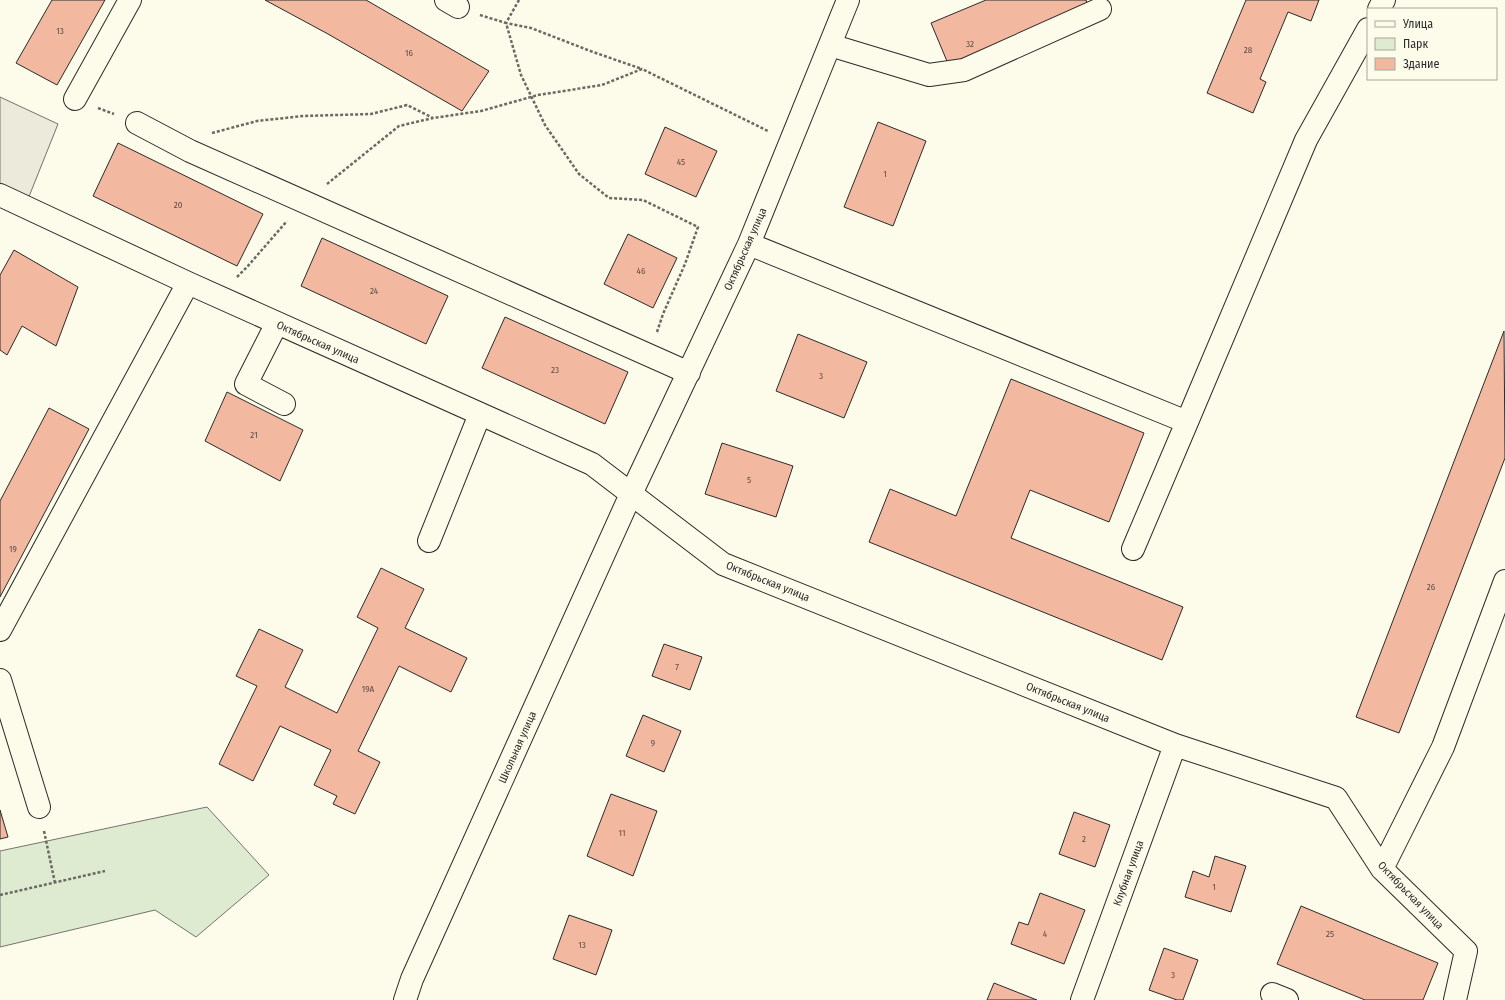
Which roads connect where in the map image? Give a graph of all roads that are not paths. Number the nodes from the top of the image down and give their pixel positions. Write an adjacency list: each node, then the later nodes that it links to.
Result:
1 (130, 0): 6 (street)
2 (848, 0): 5 (street, Октябрьская улица)
3 (1100, 9): 5 (street)
4 (1367, 31): 15 (street)
5 (830, 45): 9 (street, Октябрьская улица)
6 (75, 99)
7 (137, 123): 12 (street)
8 (2, 202): 10 (street, Октябрьская улица)
9 (749, 244): 12 (street, Октябрьская улица); 15 (street)
10 (188, 283): 11 (street, Октябрьская улица); 20 (street)
11 (276, 323): 13 (street); 14 (street, Октябрьская улица)
12 (689, 373): 16 (street, Октябрьская улица)
13 (284, 404)
14 (480, 414): 16 (street, Октябрьская улица); 17 (street)
15 (1187, 422): 18 (street)
16 (631, 494): 22 (street, Октябрьская улица); 25 (street, Школьная улица)
17 (430, 541)
18 (1133, 549)
19 (1505, 581): 24 (street)
20 (0, 630)
21 (0, 680): 23 (street)
22 (1175, 745): 24 (street, Октябрьская улица); 26 (street, Клубная улица)
23 (39, 807)
24 (1382, 869): 27 (street, Октябрьская улица)
25 (405, 1000)
26 (1082, 1000)
27 (1455, 1000)

